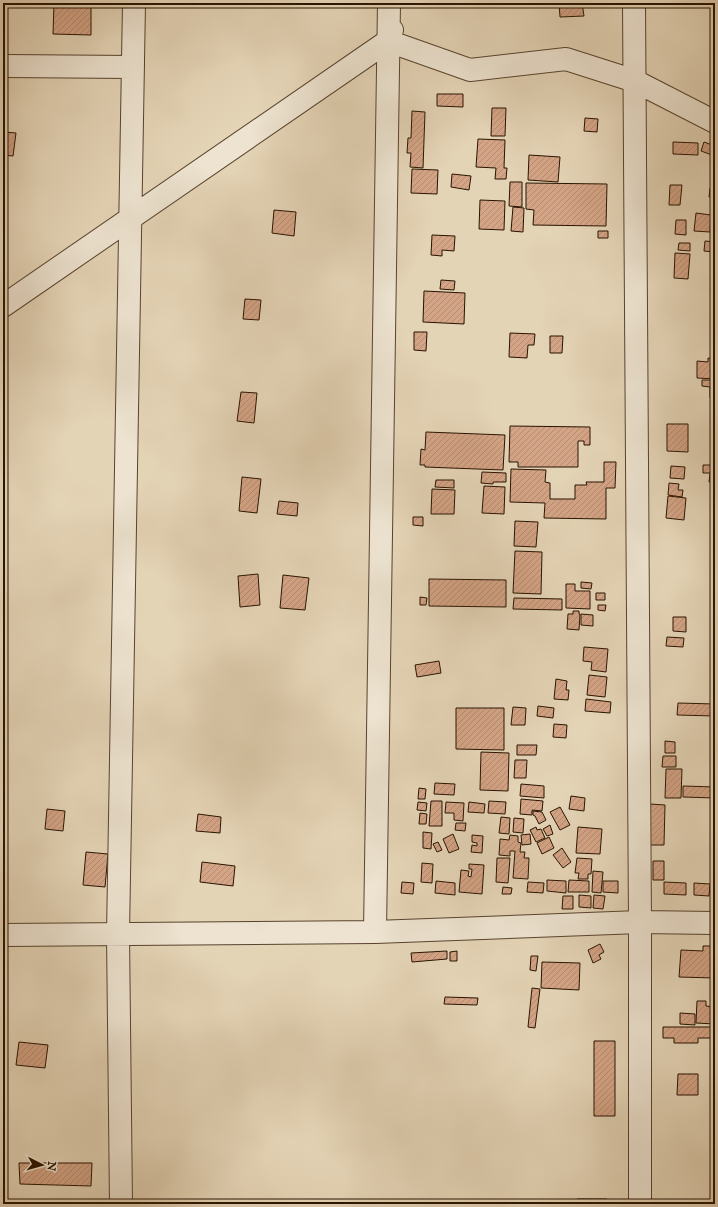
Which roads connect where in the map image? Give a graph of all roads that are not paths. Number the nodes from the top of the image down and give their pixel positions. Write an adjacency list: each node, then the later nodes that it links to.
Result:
1 (134, 3): 7 (street)
2 (389, 3): 5 (street)
3 (402, 3): 5 (street)
4 (634, 3): 8 (street)
5 (388, 41): 8 (street); 10 (street); 14 (street)
6 (3, 66): 7 (street)
7 (133, 67): 10 (street)
8 (635, 81): 9 (street); 12 (street)
9 (715, 122)
10 (131, 218): 11 (street); 15 (street)
11 (3, 306)
12 (640, 922): 13 (street); 14 (street); 18 (street)
13 (715, 923)
14 (375, 932): 15 (street)
15 (118, 934): 16 (street); 17 (street)
16 (3, 935)
17 (121, 1204)
18 (640, 1204)

